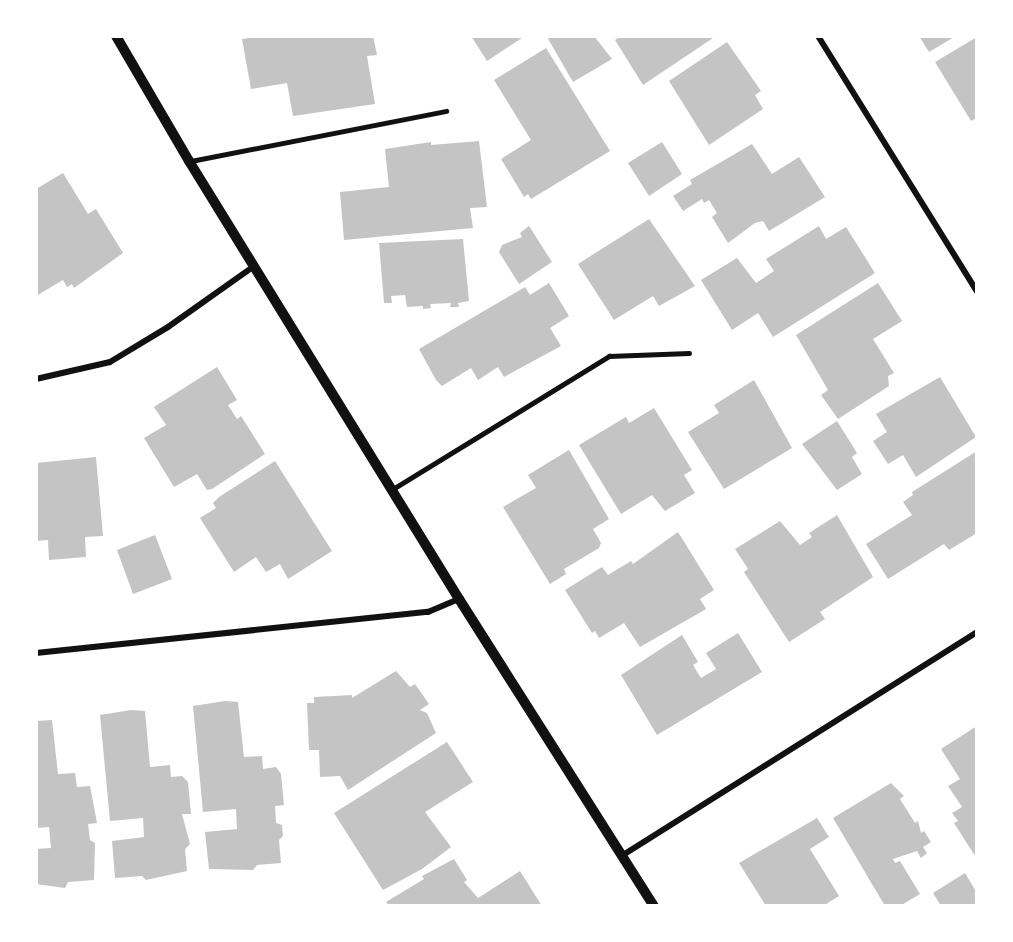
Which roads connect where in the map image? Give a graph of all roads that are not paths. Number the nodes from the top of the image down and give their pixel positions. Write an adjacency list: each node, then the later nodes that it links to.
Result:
1 (116, 36): 4 (street)
2 (818, 36): 6 (street)
3 (446, 111): 4 (lane)
4 (189, 161): 5 (street)
5 (254, 266): 8 (street); 9 (street)
6 (977, 291)
7 (689, 353): 9 (lane)
8 (36, 379)
9 (393, 489): 10 (street)
10 (459, 599): 12 (street); 13 (street)
11 (977, 632): 13 (street)
12 (36, 653)
13 (622, 855): 14 (street)
14 (654, 906)

